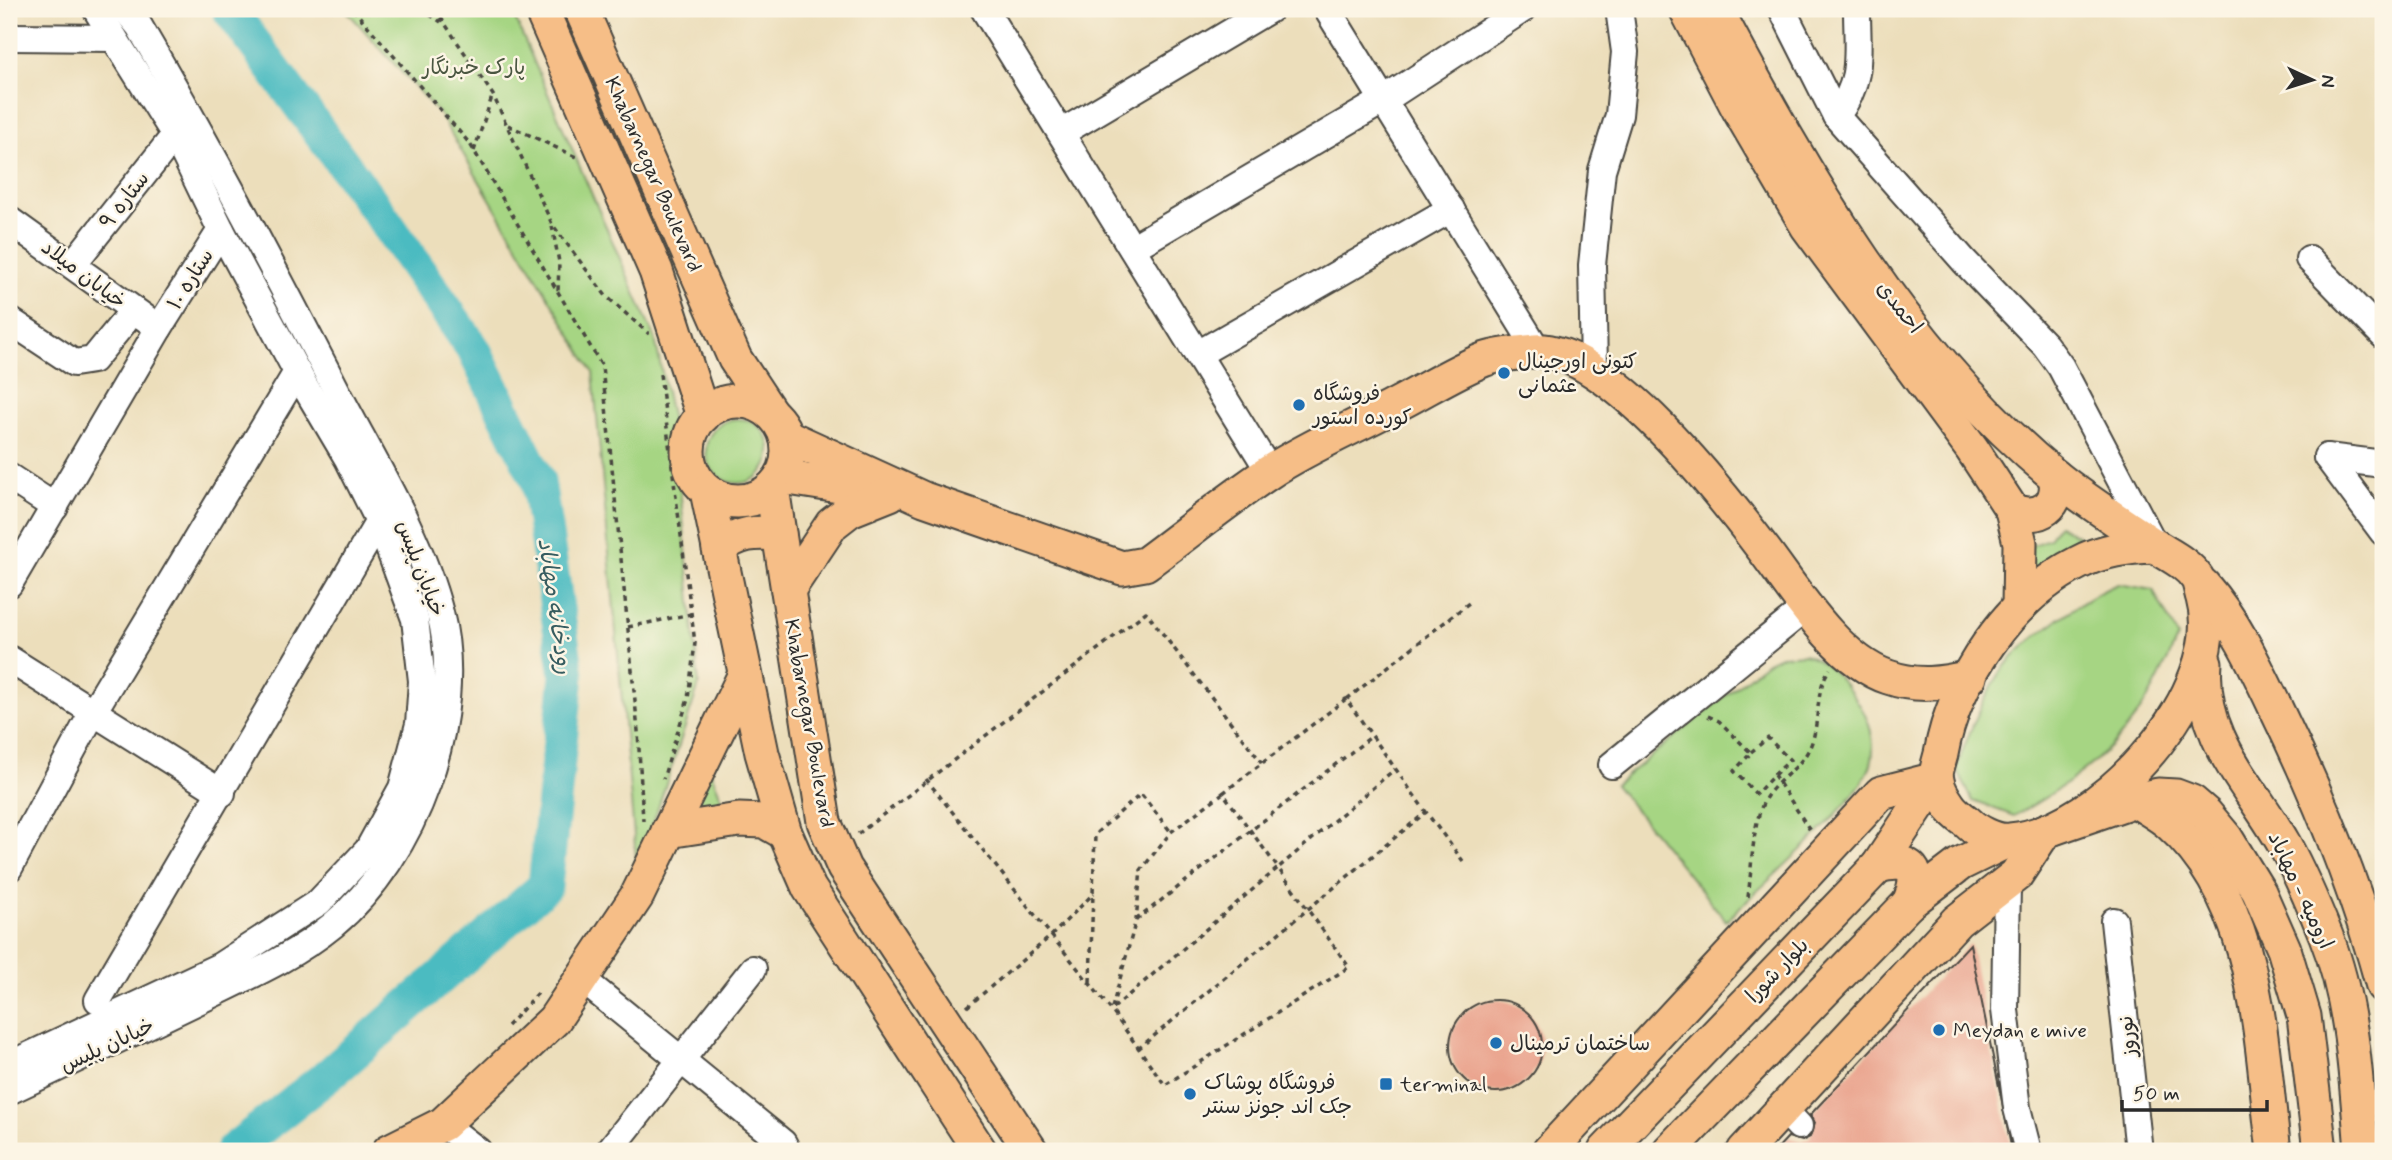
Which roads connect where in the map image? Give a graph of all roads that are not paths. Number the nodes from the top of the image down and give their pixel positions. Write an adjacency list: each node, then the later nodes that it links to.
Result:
1 (96, 9): 15 (street, خیابان پلیس)
2 (125, 9): 58 (street, خیابان پلیس)
3 (541, 9): 35 (main road, Khabarnegar Boulevard)
4 (581, 9): 32 (main road, Khabarnegar Boulevard)
5 (984, 9): 18 (street)
6 (1270, 9): 18 (street)
7 (1327, 9): 16 (street)
8 (1523, 9): 16 (street)
9 (1619, 9): 33 (street)
10 (1686, 9): 47 (main road, احمدی)
11 (1716, 9): 40 (main road, احمدی)
12 (1782, 9): 17 (street)
13 (1857, 9): 17 (street)
14 (9, 37): 15 (street)
15 (114, 38): 19 (street, خیابان پلیس)
16 (1384, 100): 20 (street); 23 (street)
17 (1836, 116): 51 (street)
18 (1061, 133): 23 (street)
19 (175, 135): 22 (street, خیابان پلیس); 25 (street, ستاره ۹)
20 (1451, 209): 30 (street); 31 (street)
21 (9, 220): 25 (street, خیابان میلاد)
22 (222, 230): 28 (street, ستاره ۱۰); 34 (street, خیابان پلیس)
23 (1132, 248): 31 (street)
24 (2309, 259): 29 (street)
25 (74, 264): 26 (street, خیابان میلاد)
26 (133, 311): 27 (street); 28 (street, خیابان میلاد)
27 (9, 320)
28 (159, 328): 46 (street, ستاره ۱۰)
29 (2383, 335)
30 (1538, 351): 33 (main road); 39 (main road)
31 (1198, 354): 39 (street)
32 (735, 359): 35 (main road); 37 (main road, Khabarnegar Boulevard)
33 (1594, 368): 56 (main road)
34 (297, 372): 48 (street, خیابان پلیس); 63 (street)
35 (692, 381): 36 (main road, Khabarnegar Boulevard)
36 (703, 416): 37 (main road); 43 (main road)
37 (778, 424): 42 (main road); 45 (main road)
38 (2383, 464): 49 (street)
39 (1270, 472): 45 (main road)
40 (2055, 476): 47 (main road); 51 (main road, احمدی)
41 (9, 477): 46 (street)
42 (777, 482): 43 (main road); 44 (main road); 50 (main road, Khabarnegar Boulevard)
43 (707, 491): 52 (main road, Khabarnegar Boulevard)
44 (890, 494): 45 (main road); 55 (main road)
45 (924, 499)
46 (55, 507): 54 (street, ستاره ۱۰)
47 (2012, 510): 57 (main road, احمدی)
48 (379, 522): 58 (street, خیابان پلیس); 66 (street)
49 (2383, 532)
50 (779, 534): 52 (main road); 55 (main road, Khabarnegar Boulevard)
51 (2155, 546): 53 (main road, احمدی); 57 (main road)
52 (719, 549): 61 (main road, Khabarnegar Boulevard)
53 (2197, 579): 59 (main road, ارومیه - مهاباد); 80 (main road, احمدی)
54 (9, 584)
55 (788, 590): 93 (main road, Khabarnegar Boulevard)
56 (1807, 607): 62 (main road); 64 (street)
57 (2019, 607): 62 (main road)
58 (428, 616): 84 (street, خیابان پلیس); 86 (street, خیابان پلیس)
59 (2206, 645): 69 (main road); 103 (main road, ارومیه - مهاباد)
60 (9, 659): 63 (street)
61 (745, 674): 68 (main road); 70 (main road, Khabarnegar Boulevard)
62 (1970, 677): 65 (main road)
63 (93, 712): 66 (street); 73 (street)
64 (1612, 765)
65 (1936, 779): 71 (main road); 72 (main road, بلوار شورا); 82 (main road)
66 (222, 793): 81 (street)
67 (2135, 800): 69 (main road); 85 (main road); 100 (main road)
68 (656, 829): 70 (main road); 79 (main road)
69 (2045, 831): 71 (main road); 74 (main road)
70 (785, 833): 92 (main road, Khabarnegar Boulevard)
71 (2007, 841): 75 (main road)
72 (1878, 866): 75 (main road); 77 (main road, بلوار شورا)
73 (9, 867)
74 (2007, 883): 97 (main road); 98 (street)
75 (1909, 903): 96 (main road)
76 (2115, 921): 99 (street, نوروز)
77 (1801, 945): 82 (main road); 95 (main road, بلوار شورا)
78 (753, 969): 83 (street)
79 (583, 980): 83 (street); 87 (main road)
80 (2383, 986)
81 (98, 1000)
82 (1690, 1002): 94 (main road)
83 (681, 1060): 90 (street); 91 (street)
84 (9, 1065)
85 (2312, 1074): 101 (main road); 102 (main road)
86 (9, 1091)
87 (443, 1124): 88 (main road); 89 (street)
88 (390, 1151)
89 (478, 1151)
90 (608, 1151)
91 (787, 1151)
92 (981, 1151)
93 (1031, 1151)
94 (1549, 1151)
95 (1605, 1151)
96 (1669, 1151)
97 (1744, 1151)
98 (2028, 1151)
99 (2139, 1151)
100 (2274, 1151)
101 (2298, 1151)
102 (2320, 1151)
103 (2362, 1151)

